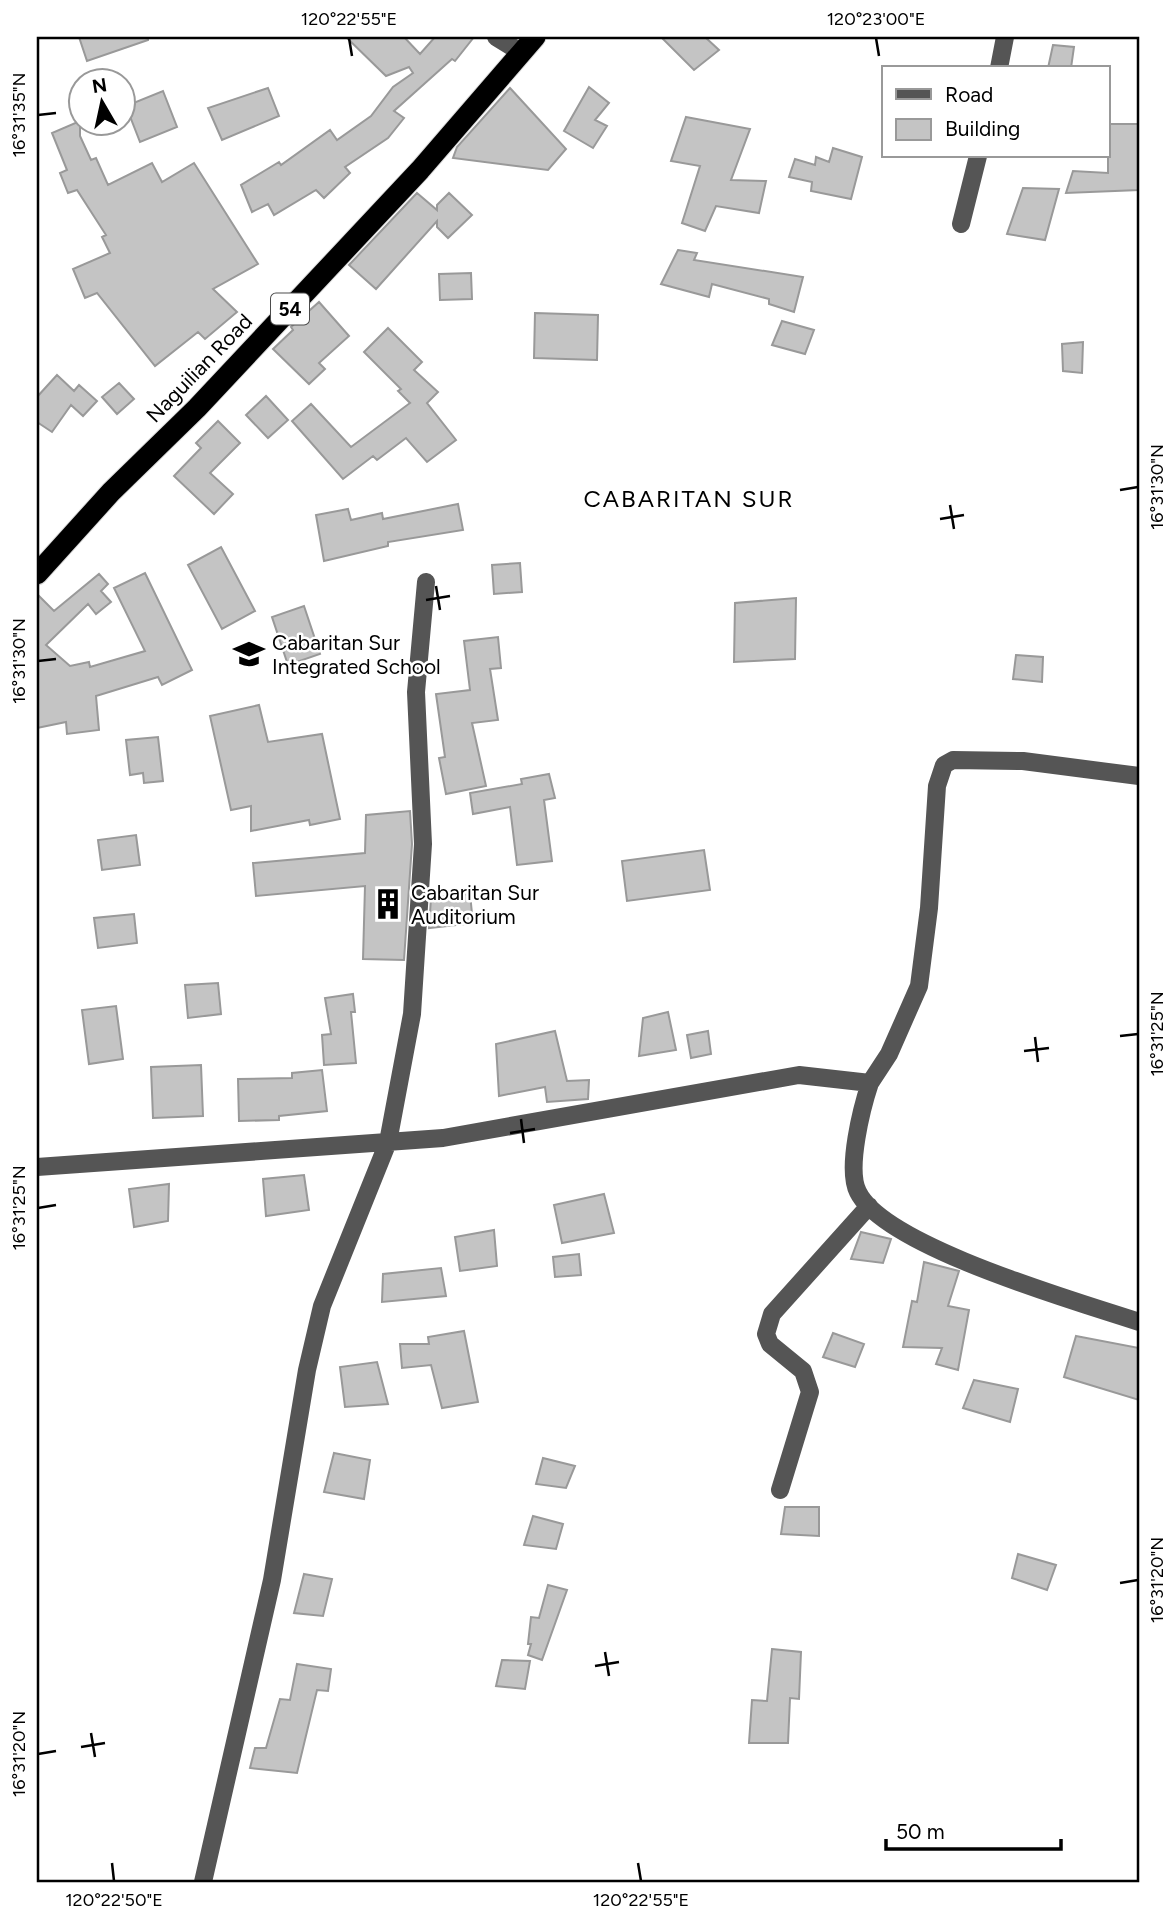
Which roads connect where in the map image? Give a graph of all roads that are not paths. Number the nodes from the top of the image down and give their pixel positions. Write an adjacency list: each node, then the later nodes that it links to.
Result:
1 (496, 37): 3 (street)
2 (1005, 37): 4 (street)
3 (528, 45): 7 (highway, Naguilian Road / 54)
4 (999, 66)
5 (978, 158): 6 (street)
6 (961, 224)
7 (37, 575)
8 (426, 582): 11 (street)
9 (1139, 776): 10 (street)
10 (870, 1083): 11 (street); 13 (street)
11 (388, 1142): 12 (street); 16 (street)
12 (37, 1167)
13 (869, 1206): 14 (street); 15 (street)
14 (1139, 1322)
15 (780, 1490)
16 (204, 1882)

